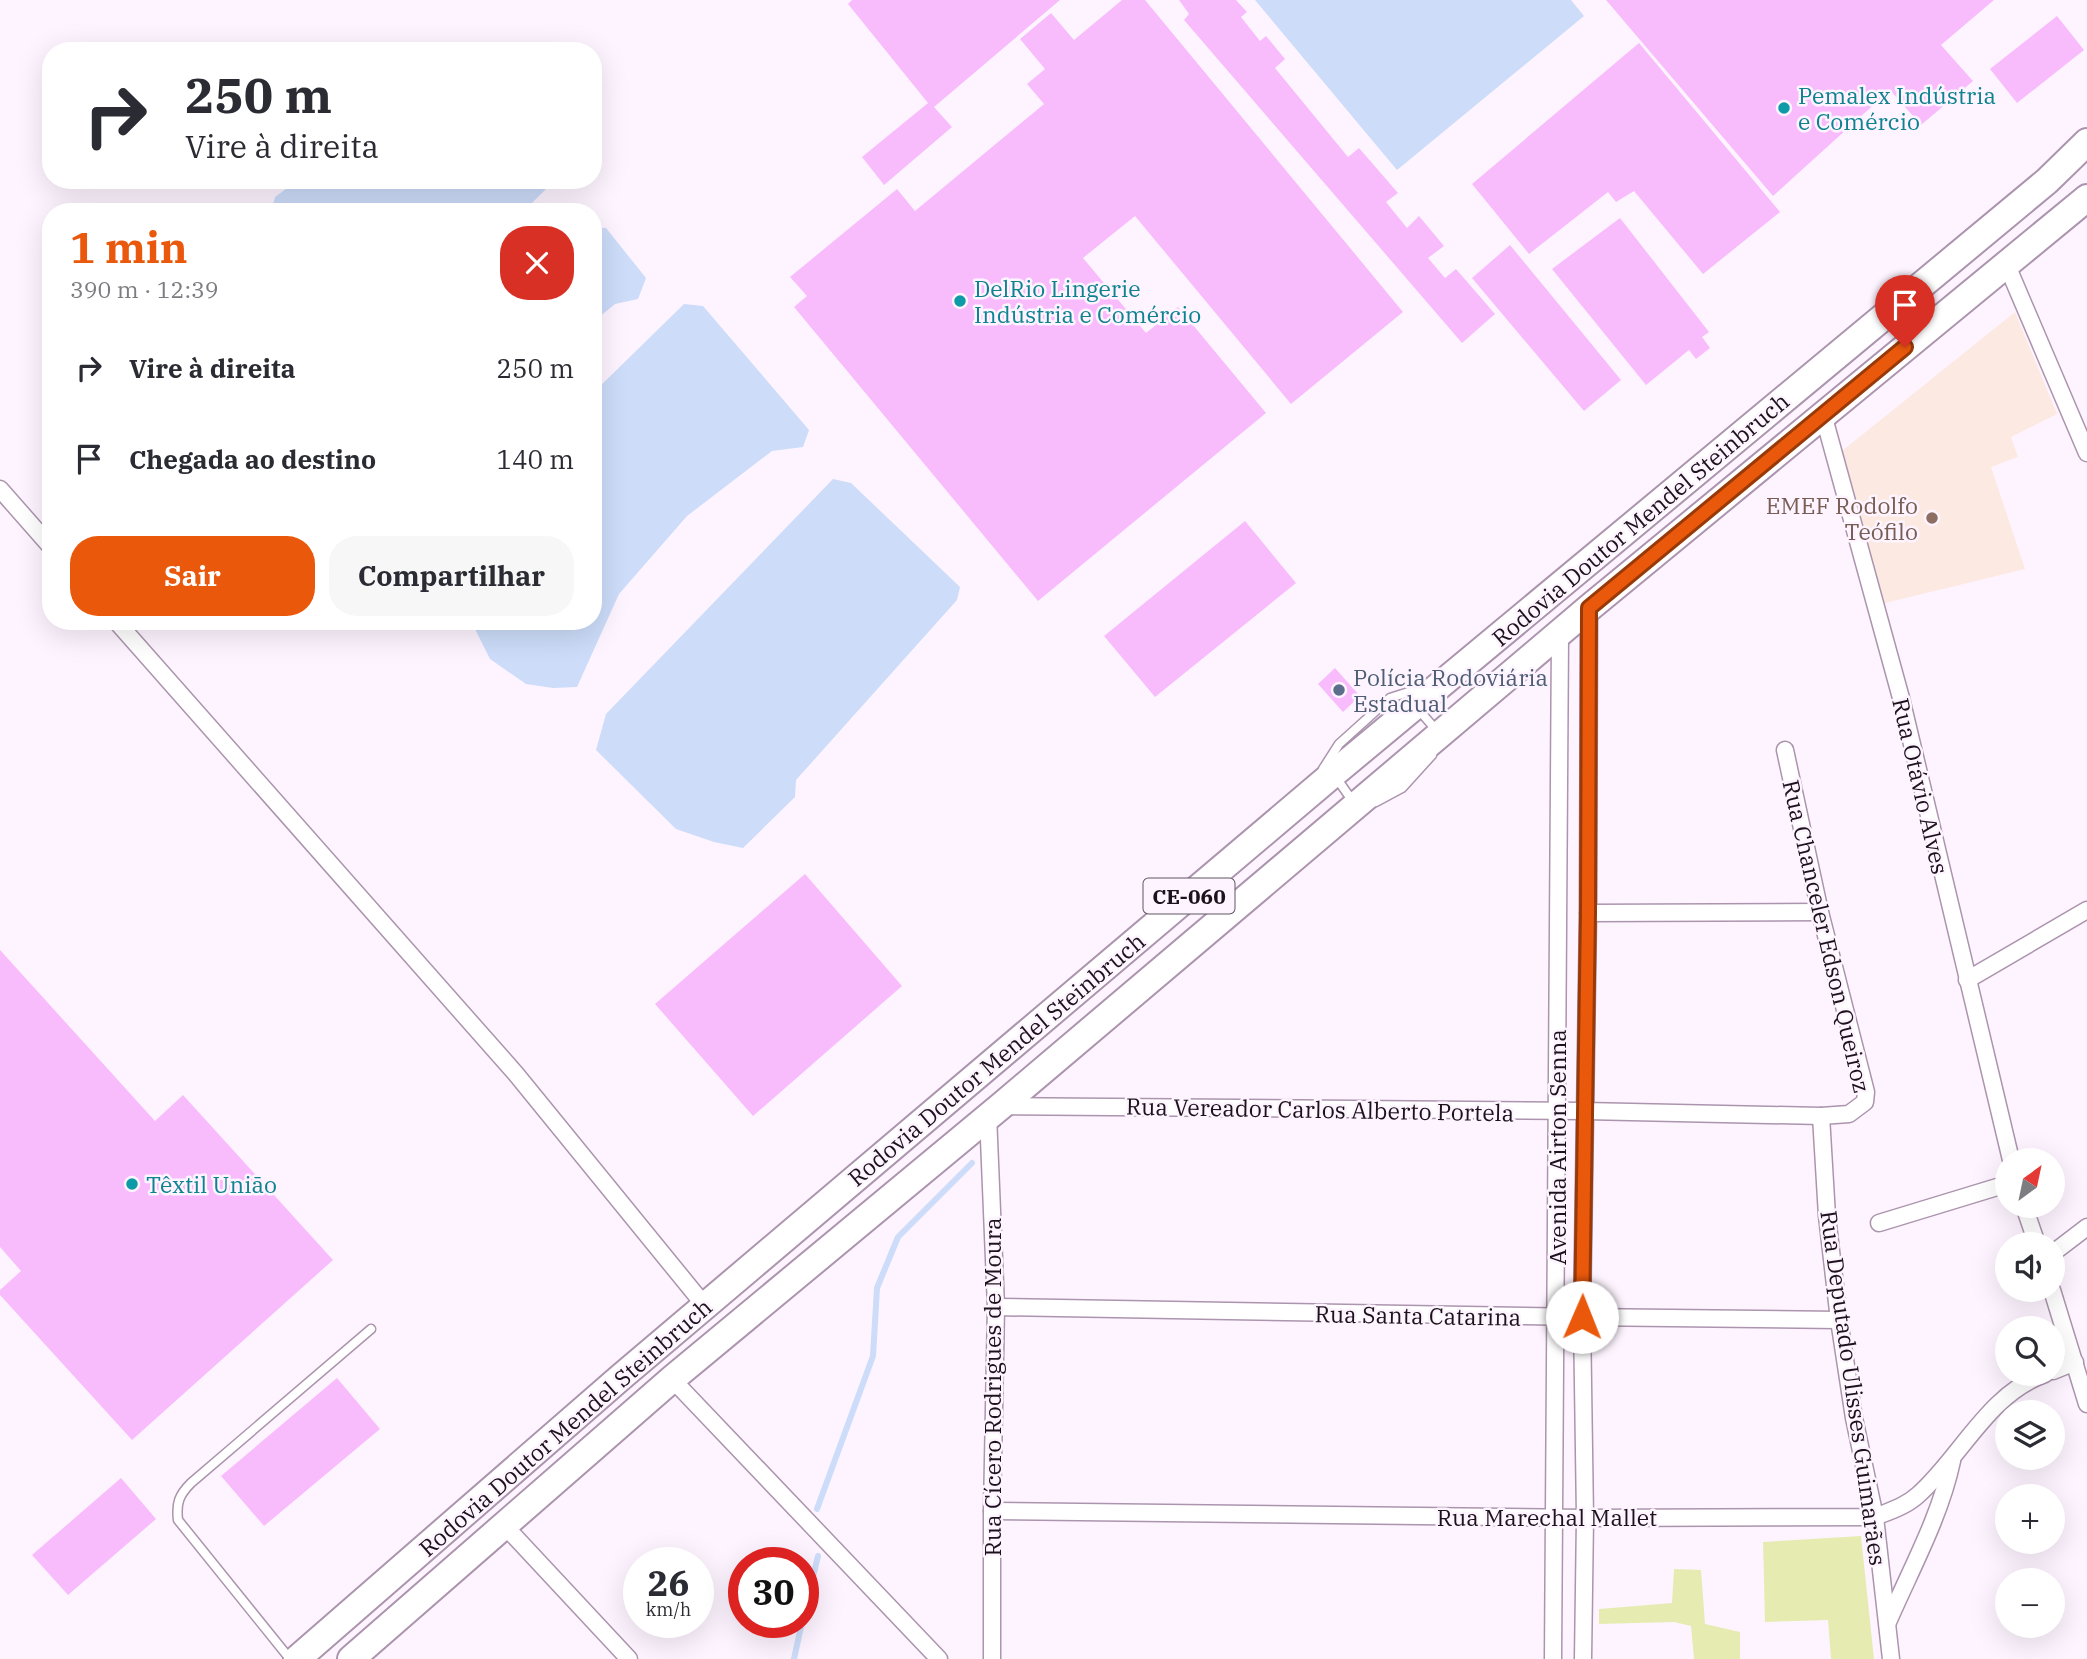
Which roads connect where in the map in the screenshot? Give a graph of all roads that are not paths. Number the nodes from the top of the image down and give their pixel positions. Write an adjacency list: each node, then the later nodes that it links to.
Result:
1 (2087, 142): 11 (highway, Rodovia Doutor Mendel Steinbruch / CE-060)
2 (2087, 198): 3 (highway, Rodovia Doutor Mendel Steinbruch / CE-060)
3 (2006, 263): 4 (highway, Rodovia Doutor Mendel Steinbruch / CE-060); 5 (street)
4 (1824, 414): 8 (highway, Rodovia Doutor Mendel Steinbruch / CE-060); 23 (street, Rua Otávio Alves)
5 (2087, 453)
6 (0, 489): 7 (street)
7 (42, 537)
8 (1589, 608): 10 (highway, Rodovia Doutor Mendel Steinbruch / CE-060); 20 (street, Avenida Airton Senna)
9 (124, 630): 35 (street)
10 (1560, 635): 13 (highway, Rodovia Doutor Mendel Steinbruch / CE-060); 22 (street, Avenida Airton Senna)
11 (1447, 681): 12 (highway, Rodovia Doutor Mendel Steinbruch / CE-060); 16 (lane)
12 (1416, 706): 13 (lane); 15 (highway, Rodovia Doutor Mendel Steinbruch / CE-060)
13 (1440, 734): 17 (highway, Rodovia Doutor Mendel Steinbruch / CE-060)
14 (1785, 750): 19 (street, Rua Chanceler Edson Queiroz)
15 (1333, 774): 16 (highway, Rodovia Doutor Mendel Steinbruch / CE-060); 17 (lane)
16 (1305, 799): 35 (highway, Rodovia Doutor Mendel Steinbruch / CE-060)
17 (1356, 806): 24 (highway, Rodovia Doutor Mendel Steinbruch / CE-060)
18 (2087, 910): 23 (street)
19 (1819, 912): 20 (street); 27 (street, Rua Chanceler Edson Queiroz)
20 (1588, 913): 21 (street, Avenida Airton Senna)
21 (1588, 952): 22 (street); 25 (street, Avenida Airton Senna)
22 (1558, 953): 26 (street, Avenida Airton Senna)
23 (1967, 980): 29 (street, Rua Otávio Alves)
24 (994, 1110): 26 (street, Rua Vereador Carlos Alberto Portela); 36 (street, Rua Cícero Rodrigues de Moura); 43 (highway, Rodovia Doutor Mendel Steinbruch / CE-060)
25 (1585, 1111): 26 (street, Rua Vereador Carlos Alberto Portela); 28 (street, Rua Vereador Carlos Alberto Portela); 38 (street, Avenida Airton Senna)
26 (1557, 1112): 37 (street, Avenida Airton Senna)
27 (1849, 1114): 28 (street, Rua Vereador Carlos Alberto Portela)
28 (1821, 1116): 39 (street, Rua Deputado Ulisses Guimarães)
29 (2008, 1148)
30 (1995, 1188): 31 (street)
31 (1879, 1223)
32 (2087, 1227): 33 (street)
33 (2065, 1244)
34 (2056, 1302): 41 (street)
35 (705, 1306): 54 (highway, Rodovia Doutor Mendel Steinbruch / CE-060)
36 (996, 1307): 37 (street, Rua Santa Catarina); 47 (street, Rua Cícero Rodrigues de Moura)
37 (1556, 1317): 38 (street, Rua Santa Catarina); 48 (street, Avenida Airton Senna)
38 (1582, 1317): 39 (street, Rua Santa Catarina); 50 (street, Avenida Airton Senna)
39 (1839, 1320): 49 (street, Rua Deputado Ulisses Guimarães)
40 (371, 1329): 53 (lane)
41 (2075, 1362): 42 (street); 45 (street)
42 (2065, 1366)
43 (671, 1378): 51 (highway, Rodovia Doutor Mendel Steinbruch / CE-060); 57 (street)
44 (2018, 1386): 46 (street, Rua Marechal Mallet)
45 (2087, 1404)
46 (1952, 1459): 49 (street, Rua Marechal Mallet); 52 (street)
47 (992, 1511): 48 (street, Rua Marechal Mallet); 58 (street, Rua Cícero Rodrigues de Moura)
48 (1554, 1517): 50 (street, Rua Marechal Mallet); 59 (street, Avenida Airton Senna)
49 (1875, 1517): 50 (street, Rua Marechal Mallet); 52 (street, Rua Deputado Ulisses Guimarães)
50 (1585, 1518): 60 (street, Avenida Airton Senna)
51 (504, 1525): 55 (highway, Rodovia Doutor Mendel Steinbruch / CE-060); 56 (street)
52 (1887, 1624): 61 (street, Rua Deputado Ulisses Guimarães)
53 (290, 1659)
54 (297, 1659)
55 (351, 1659)
56 (629, 1659)
57 (939, 1659)
58 (992, 1659)
59 (1553, 1659)
60 (1583, 1659)
61 (1891, 1659)

